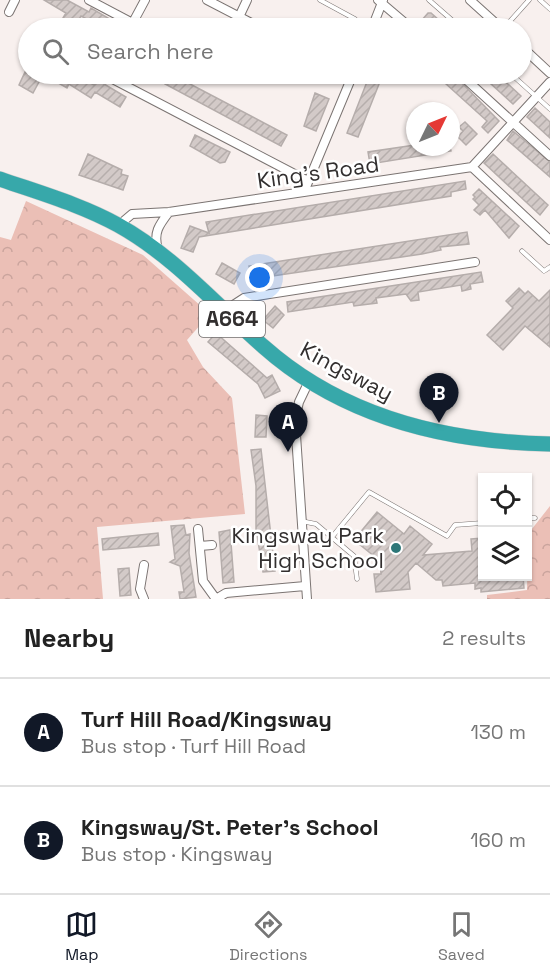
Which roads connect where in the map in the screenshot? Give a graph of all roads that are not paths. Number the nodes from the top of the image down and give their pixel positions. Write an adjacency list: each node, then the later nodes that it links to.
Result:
1 (15, 0): 13 (street)
2 (89, 0): 15 (street)
3 (145, 0): 16 (street)
4 (207, 0): 14 (street)
5 (247, 0): 14 (street)
6 (320, 0): 17 (lane)
7 (429, 0): 20 (lane)
8 (529, 0): 22 (lane)
9 (540, 0): 12 (lane)
10 (381, 1): 18 (street); 19 (street)
11 (472, 1): 21 (street)
12 (550, 9)
13 (9, 12)
14 (239, 17)
15 (118, 18)
16 (135, 18)
17 (353, 18)
18 (375, 18)
19 (400, 18)
20 (450, 18)
21 (490, 18)
22 (512, 18)
23 (532, 56): 24 (street)
24 (550, 73)
25 (550, 82): 30 (street)
26 (124, 84): 36 (street)
27 (349, 84): 36 (street)
28 (471, 84): 32 (street)
29 (523, 84): 30 (lane)
30 (537, 96): 31 (lane); 32 (street)
31 (550, 109)
32 (513, 123): 33 (street); 34 (street)
33 (550, 156)
34 (472, 167): 37 (street, King's Road); 40 (street)
35 (0, 179): 39 (highway, Kingsway / A664)
36 (308, 182): 37 (street)
37 (303, 193): 38 (street, King's Road)
38 (169, 212): 39 (street, King's Road); 42 (street)
39 (119, 225): 42 (highway, Kingsway / A664)
40 (550, 240)
41 (522, 251): 44 (lane)
42 (159, 253): 45 (highway, Kingsway / A664)
43 (475, 262): 45 (street)
44 (550, 267)
45 (224, 311): 46 (highway, Kingsway / A664)
46 (309, 381): 47 (highway, Kingsway / A664); 48 (street)
47 (550, 444)
48 (301, 521): 51 (lane); 56 (street)
49 (478, 523): 51 (lane)
50 (198, 529): 53 (street)
51 (332, 537): 55 (lane)
52 (212, 545): 53 (street)
53 (200, 546): 58 (street)
54 (144, 565): 57 (street)
55 (357, 579)
56 (306, 586): 58 (street); 59 (street)
57 (144, 599)
58 (216, 599)
59 (307, 599)

